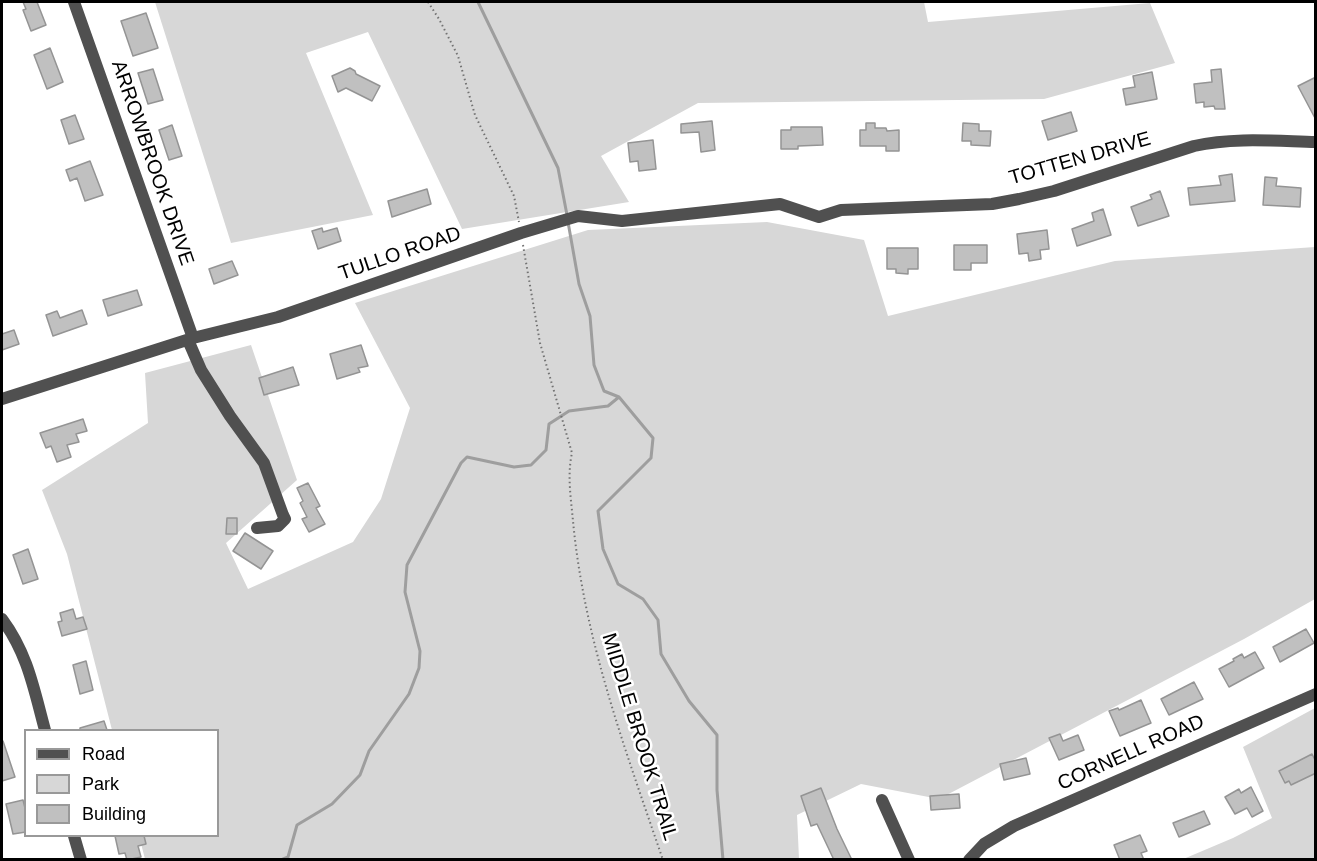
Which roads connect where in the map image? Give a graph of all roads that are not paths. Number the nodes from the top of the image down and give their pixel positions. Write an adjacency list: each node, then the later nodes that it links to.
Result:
1 (74, 2): 4 (street, ARROWBROOK DRIVE)
2 (1316, 142): 3 (street, TOTTEN DRIVE)
3 (819, 217): 4 (street, TULLO ROAD)
4 (190, 339): 5 (street, TULLO ROAD); 6 (street, ARROWBROOK DRIVE)
5 (2, 399)
6 (257, 528)
7 (2, 619): 9 (street)
8 (1316, 694): 14 (street, CORNELL ROAD)
9 (45, 729)
10 (882, 800): 13 (street)
11 (74, 837): 12 (street)
12 (81, 860)
13 (909, 860)
14 (969, 860)

